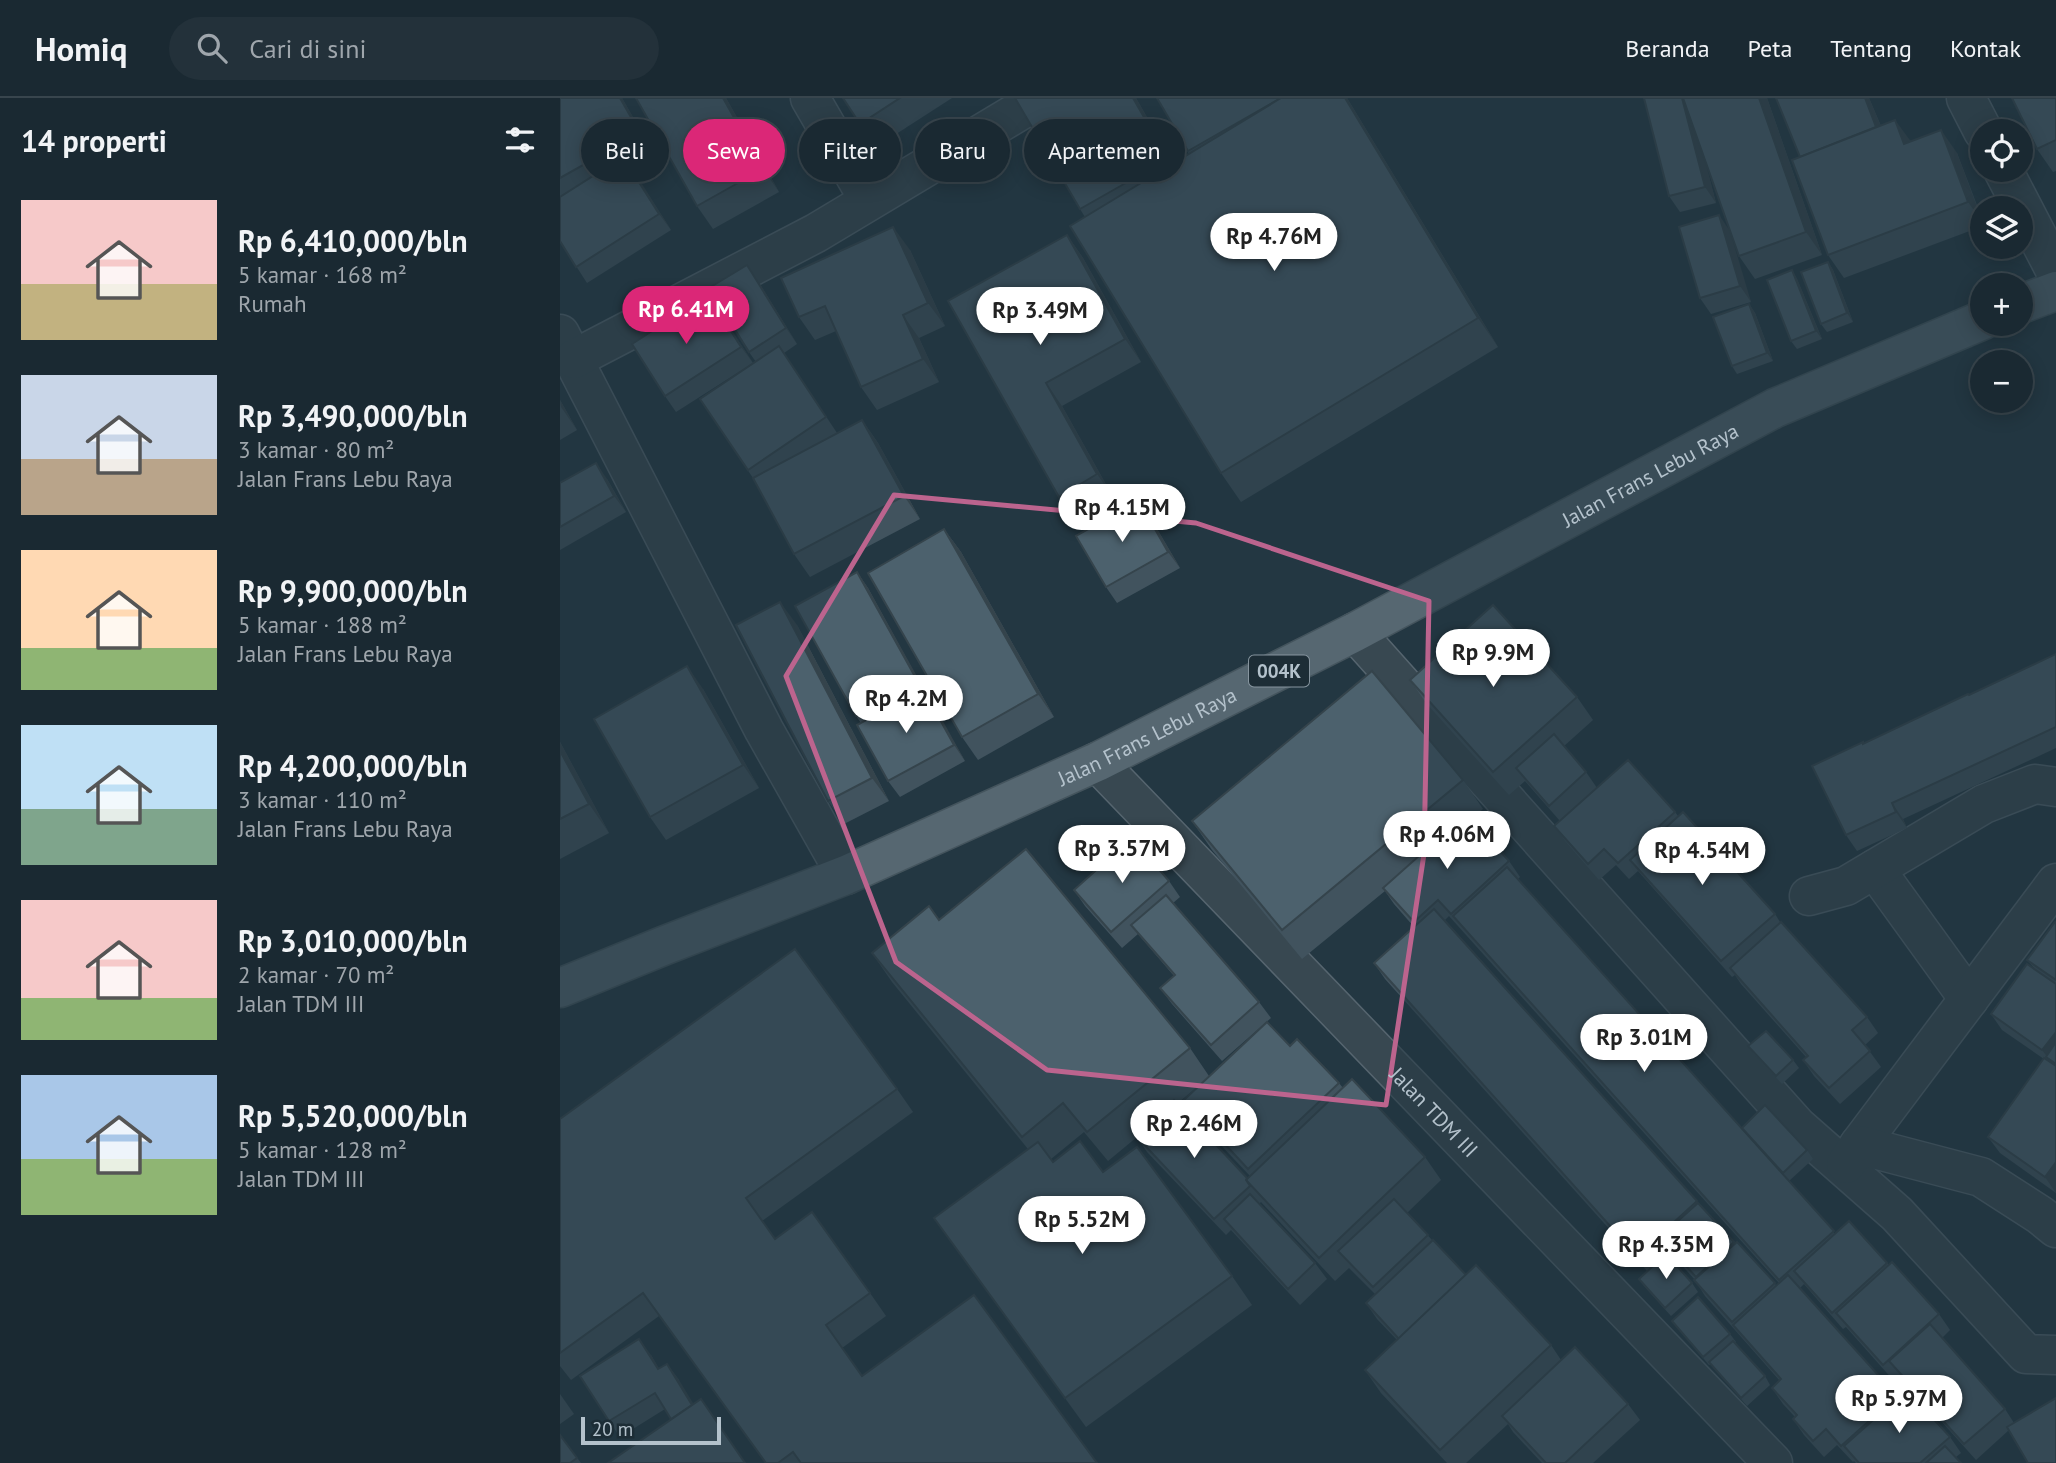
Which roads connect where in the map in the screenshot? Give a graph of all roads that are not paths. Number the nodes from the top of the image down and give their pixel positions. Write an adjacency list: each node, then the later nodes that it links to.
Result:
1 (810, 98): 6 (street)
2 (1041, 98): 6 (street)
3 (1966, 98): 4 (street)
4 (1977, 119)
5 (2009, 182): 7 (street)
6 (869, 200): 11 (street)
7 (2056, 272)
8 (2056, 291): 9 (main road)
9 (2033, 300)
10 (1970, 326): 12 (main road, Jalan Frans Lebu Raya / 004K)
11 (567, 346): 16 (street)
12 (1355, 632): 13 (main road, Jalan Frans Lebu Raya / 004K); 21 (street)
13 (1097, 762): 16 (main road, Jalan Frans Lebu Raya / 004K); 24 (street, Jalan TDM III)
14 (2056, 786): 15 (street)
15 (1875, 869): 18 (street); 20 (street)
16 (846, 875): 19 (main road, Jalan Frans Lebu Raya / 004K)
17 (2056, 883): 20 (street)
18 (1809, 896)
19 (560, 988)
20 (1969, 999): 21 (street)
21 (1851, 1157): 22 (street); 23 (street)
22 (2056, 1228)
23 (2056, 1355)
24 (1773, 1463)

